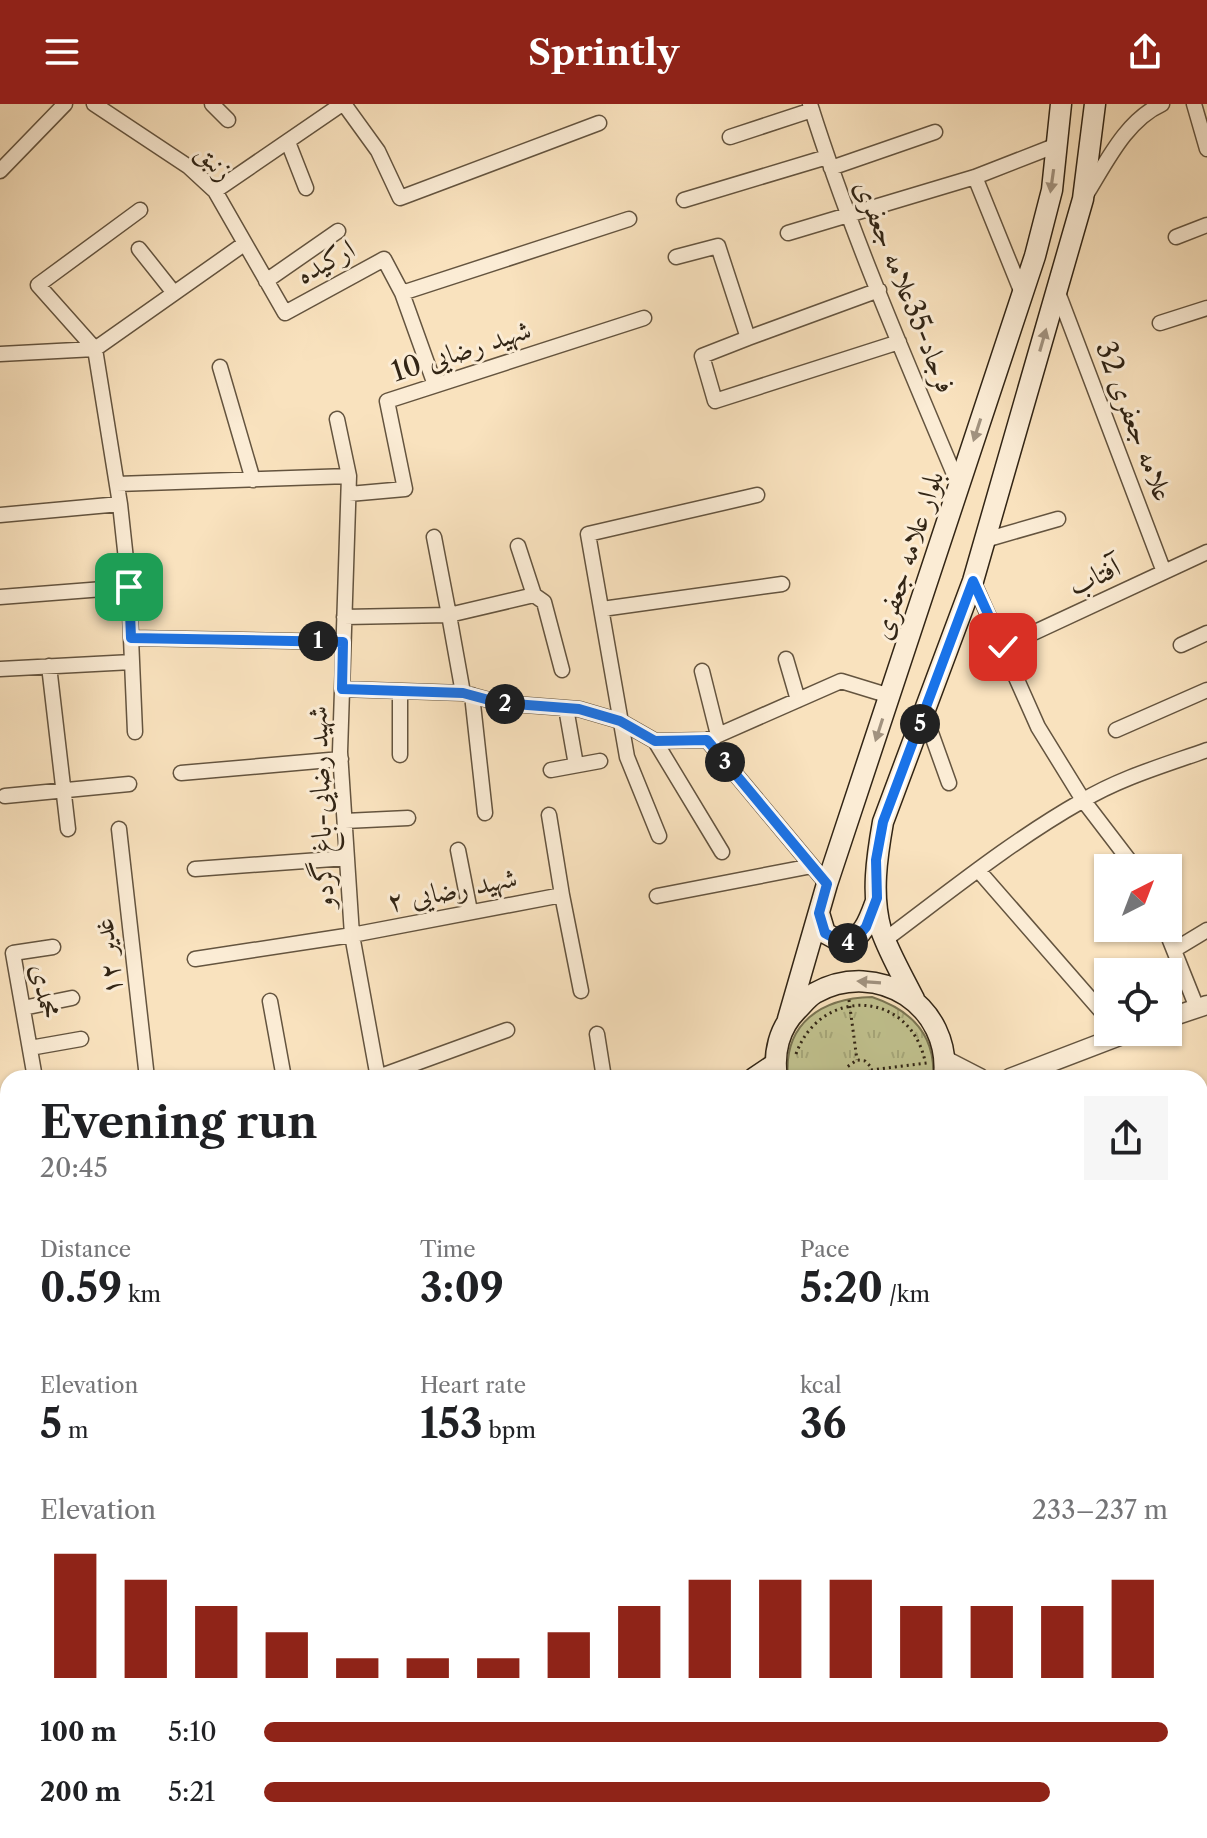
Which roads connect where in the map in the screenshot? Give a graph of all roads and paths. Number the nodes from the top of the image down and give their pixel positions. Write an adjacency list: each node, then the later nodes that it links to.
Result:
1 (65, 104): 19 (street)
2 (94, 104): 10 (street, زنبق)
3 (212, 104): 11 (street)
4 (343, 104): 12 (street); 15 (street)
5 (1061, 104): 16 (main road, بلوار علامه جعفری)
6 (1095, 104): 23 (main road)
7 (1162, 104): 23 (street)
8 (1194, 104): 17 (street)
9 (811, 107): 14 (street); 18 (street, فرجاد-35علامه جعفری)
10 (115, 109): 22 (street, زنبق)
11 (228, 120)
12 (599, 123)
13 (935, 132): 18 (street)
14 (730, 137)
15 (288, 142): 21 (street); 22 (street)
16 (1057, 145): 20 (street); 40 (main road, بلوار علامه جعفری, one-way to 40)
17 (1207, 149)
18 (829, 163): 24 (street); 26 (street, فرجاد-35علامه جعفری)
19 (0, 171)
20 (975, 177): 26 (street); 40 (street)
21 (306, 188)
22 (215, 191): 32 (street, زنبق)
23 (1083, 199): 36 (main road)
24 (684, 200)
25 (140, 210): 46 (street)
26 (849, 214): 30 (street); 37 (street, فرجاد-35علامه جعفری)
27 (629, 219): 39 (street)
28 (1207, 225): 31 (street)
29 (338, 231): 35 (street)
30 (788, 233)
31 (1176, 237)
32 (244, 244): 35 (street, ارکیده); 38 (street)
33 (139, 249): 38 (street)
34 (676, 257): 44 (street)
35 (266, 281): 39 (street, ارکیده)
36 (1057, 289): 61 (main road, one-way to 36); 64 (street, علامه جعفری 32)
37 (879, 290): 44 (street); 45 (street, فرجاد-35علامه جعفری)
38 (174, 293): 46 (street)
39 (402, 293): 49 (street, ارکیده)
40 (1022, 293): 54 (main road, بلوار علامه جعفری, one-way to 54)
41 (1207, 308): 43 (street)
42 (644, 318): 49 (street, شهید رضایی 10)
43 (1160, 323)
44 (748, 338): 45 (street)
45 (899, 342): 54 (street, فرجاد-35علامه جعفری)
46 (95, 349): 47 (street); 53 (street)
47 (0, 354)
48 (220, 367): 52 (street)
49 (435, 385): 55 (street, شهید رضایی 10)
50 (337, 419): 51 (street, شهید رضایی-باغ گردو)
51 (349, 476): 52 (street); 55 (street, شهید رضایی-باغ گردو)
52 (253, 480): 53 (street)
53 (117, 484): 57 (street)
54 (959, 486): 88 (main road, بلوار علامه جعفری)
55 (349, 494): 72 (street, شهید رضایی-باغ گردو)
56 (757, 495): 70 (street)
57 (120, 504): 58 (street); 67 (street)
58 (0, 515)
59 (1058, 519): 61 (street)
60 (434, 537): 71 (street)
61 (985, 540): 65 (main road)
62 (518, 546): 68 (street)
63 (1207, 552): 64 (street, آفتاب)
64 (1164, 572): 77 (street, آفتاب)
65 (973, 581): 77 (street); 91 (main road)
66 (782, 584): 70 (street)
67 (129, 587): 69 (street); 74 (street)
68 (534, 595): 71 (street); 82 (street)
69 (0, 597)
70 (602, 609): 92 (street)
71 (449, 615): 72 (street); 87 (street)
72 (344, 617): 75 (street, شهید رضایی-باغ گردو)
73 (1207, 633): 76 (street)
74 (131, 638): 75 (street); 79 (street)
75 (343, 642): 84 (street, شهید رضایی-باغ گردو)
76 (1181, 645)
77 (1003, 647): 108 (street)
78 (786, 659): 89 (street)
79 (132, 662): 80 (street); 94 (street)
80 (49, 666): 81 (street); 106 (street)
81 (0, 669)
82 (562, 670)
83 (702, 671): 95 (street)
84 (342, 689): 86 (street); 99 (street, شهید رضایی-باغ گردو)
85 (1207, 690): 93 (street)
86 (400, 691): 87 (street); 98 (street)
87 (467, 694): 90 (street); 109 (street)
88 (890, 696): 89 (street); 123 (main road, بلوار علامه جعفری, one-way to 123)
89 (798, 700): 95 (street)
90 (566, 708): 92 (street); 101 (street)
91 (924, 713): 104 (street); 126 (main road)
92 (620, 721): 96 (street); 115 (street)
93 (1116, 730)
94 (135, 732)
95 (712, 737): 96 (street); 120 (street)
96 (655, 741): 117 (street)
97 (1207, 750): 108 (street)
98 (400, 755)
99 (341, 759): 103 (street); 112 (street, شهید رضایی-باغ گردو)
100 (600, 761): 101 (street)
101 (576, 765): 102 (street)
102 (551, 770)
103 (181, 773)
104 (949, 783)
105 (129, 784): 106 (street)
106 (63, 789): 107 (street); 113 (street)
107 (5, 796)
108 (1083, 800): 118 (street); 122 (street)
109 (485, 813)
110 (549, 815): 124 (street, شهید رضایی ۲)
111 (408, 818): 112 (street)
112 (345, 821): 119 (street, شهید رضایی-باغ گردو)
113 (68, 829)
114 (119, 829): 156 (street, غدیر ۱۲)
115 (659, 836)
116 (458, 850): 127 (street)
117 (722, 852)
118 (1124, 854)
119 (347, 858): 121 (street); 130 (street, شهید رضایی-باغ گردو)
120 (812, 866): 123 (street); 125 (street)
121 (195, 869)
122 (978, 870): 131 (street); 141 (street)
123 (827, 884): 128 (main road, بلوار علامه جعفری)
124 (562, 895): 127 (street, شهید رضایی ۲); 137 (street, شهید رضایی ۲)
125 (657, 896)
126 (877, 898): 128 (main road); 131 (main road)
127 (470, 911): 130 (street, شهید رضایی ۲)
128 (819, 913): 146 (main road, بلوار علامه جعفری)
129 (1207, 930): 134 (street)
130 (352, 935): 135 (street, شهید رضایی ۲); 158 (street, شهید رضایی-باغ گردو)
131 (886, 939): 139 (main road)
132 (1171, 942): 134 (street)
133 (53, 947): 144 (street, محمدی)
134 (1174, 950): 143 (street)
135 (195, 959)
136 (847, 981): 139 (main road, one-way to 136); 142 (path); 146 (main road)
137 (581, 991)
138 (72, 998): 144 (street)
139 (914, 999): 154 (main road)
140 (270, 1001): 157 (street)
141 (1094, 1003)
142 (850, 1006): 152 (path); 153 (path); 154 (path)
143 (1202, 1006): 145 (street)
144 (23, 1008): 151 (street, محمدی)
145 (1182, 1013)
146 (788, 1019): 161 (main road, بلوار علامه جعفری)
147 (507, 1030): 159 (street)
148 (597, 1034): 160 (street)
149 (81, 1039): 151 (street)
150 (1094, 1045): 164 (street)
151 (30, 1048): 155 (street, محمدی)
152 (795, 1057)
153 (857, 1060): 162 (path); 163 (path)
154 (935, 1067): 163 (path)
155 (34, 1070)
156 (146, 1070)
157 (283, 1070)
158 (377, 1070)
159 (400, 1070)
160 (603, 1070)
161 (776, 1070)
162 (848, 1070)
163 (871, 1070)
164 (1030, 1070)

